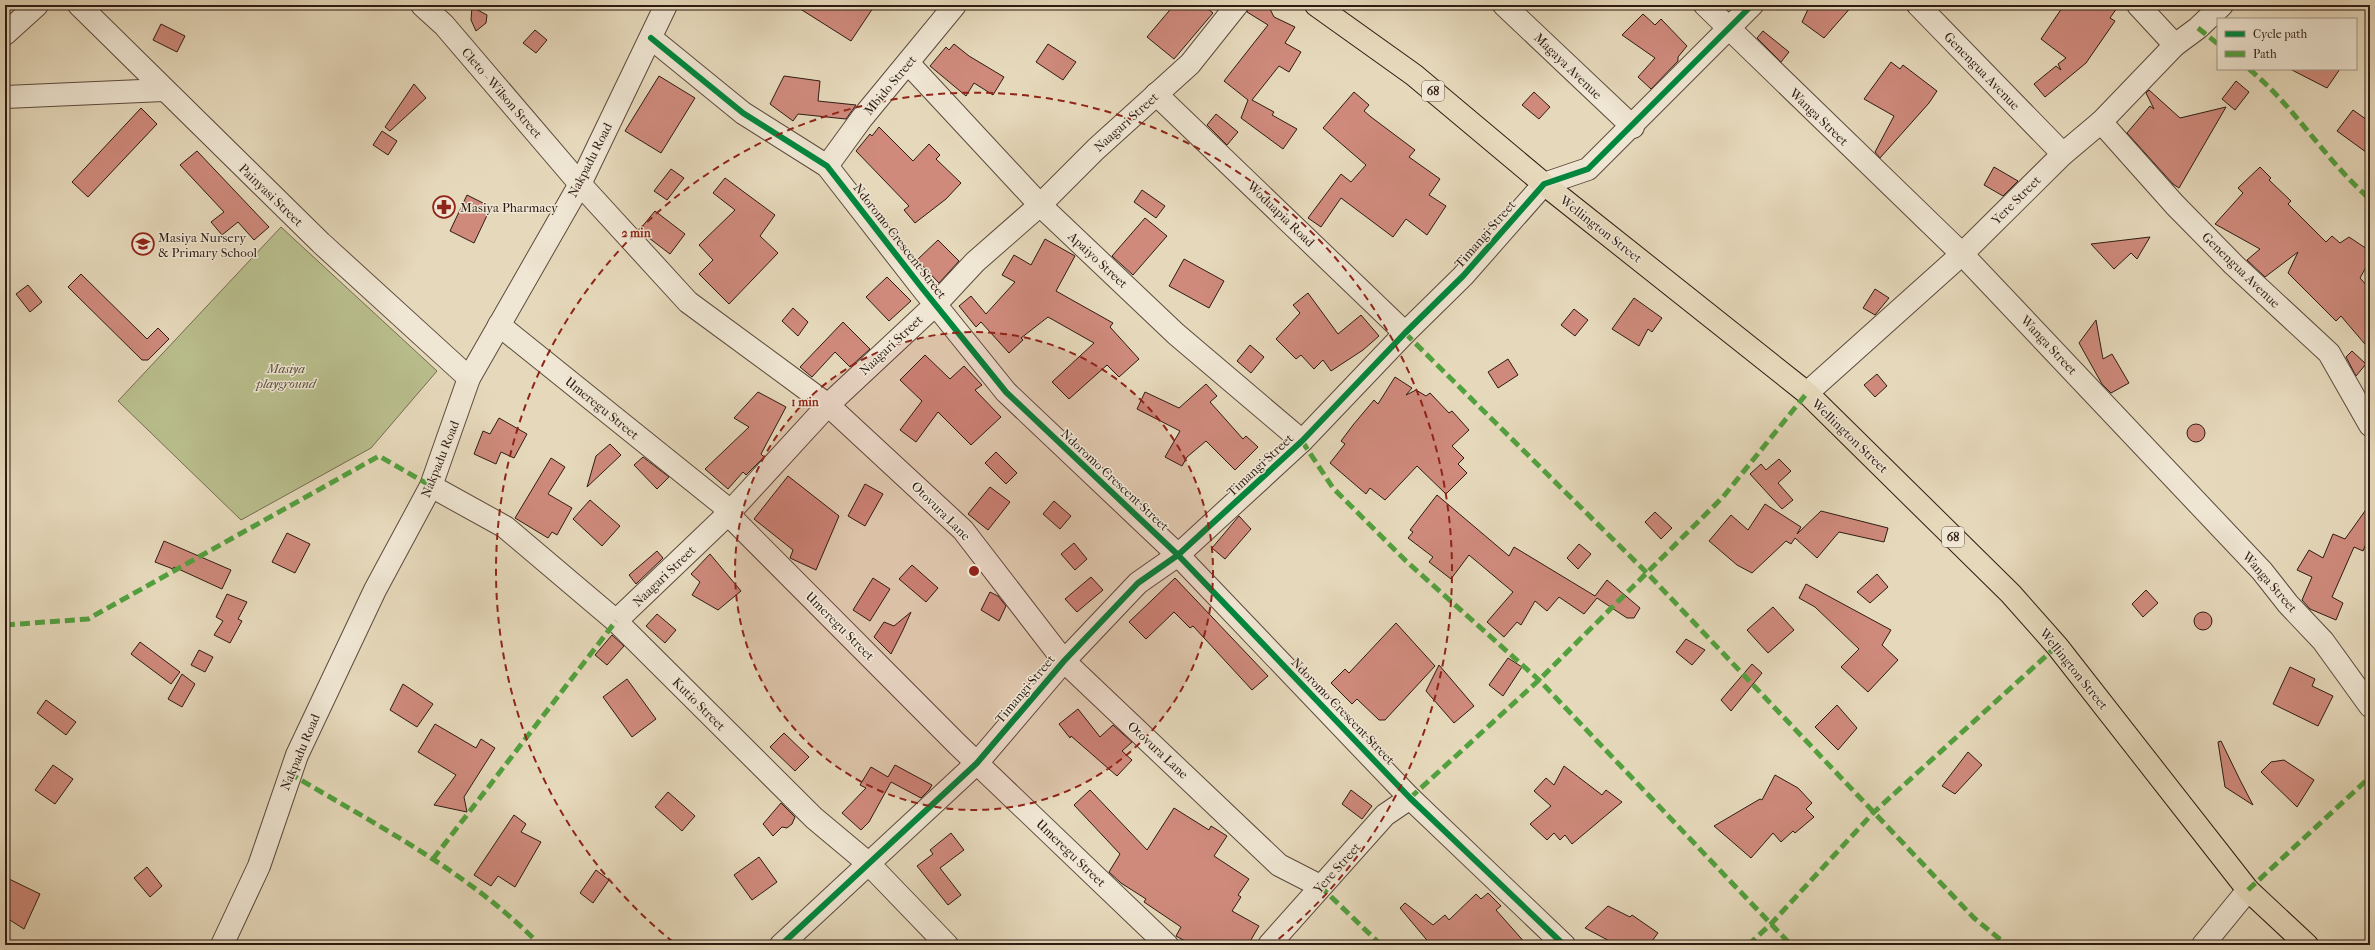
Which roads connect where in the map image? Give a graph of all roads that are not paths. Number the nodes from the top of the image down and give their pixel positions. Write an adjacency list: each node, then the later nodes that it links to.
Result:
1 (37, 5): 15 (street)
2 (80, 5): 19 (street, Painyasi Street)
3 (422, 5): 26 (street, Cleto - Wilson Street)
4 (666, 5): 16 (street, Nakpadu Road)
5 (955, 5): 18 (street, Mbido Street)
6 (1237, 5): 20 (street, Naagari Street)
7 (1316, 5): 27 (main road, Wellington Street / 68)
8 (1504, 5): 23 (street, Magaya Avenue)
9 (1705, 5): 14 (street, Wanga Street)
10 (1752, 5): 14 (street, Timangi Street)
11 (1918, 5): 24 (street, Genengua Avenue)
12 (2138, 5): 17 (street)
13 (2222, 5): 17 (street, Yere Street)
14 (1727, 28): 23 (street, Timangi Street); 29 (street, Wanga Street)
15 (5, 34)
16 (651, 38): 25 (street, Ndoromo Crescent Street); 26 (street, Nakpadu Road)
17 (2175, 45): 22 (street, Yere Street)
18 (909, 64): 25 (street, Mbido Street); 28 (street, Apaiyo Street)
19 (164, 90): 21 (street); 33 (street, Painyasi Street)
20 (1156, 94): 28 (street, Naagari Street); 32 (street, Woduapia Road)
21 (5, 97)
22 (2101, 122): 24 (street, Yere Street); 36 (street, Genengua Avenue)
23 (1632, 127): 27 (street, Timangi Street)
24 (2063, 154): 29 (street, Yere Street)
25 (827, 166): 30 (street, Ndoromo Crescent Street)
26 (580, 184): 31 (street, Nakpadu Road); 35 (street, Otovura Lane)
27 (1544, 184): 32 (street, Timangi Street); 34 (main road, Wellington Street / 68)
28 (1040, 205): 30 (street, Naagari Street); 37 (street, Apaiyo Street)
29 (1962, 254): 34 (street, Yere Street); 43 (street, Wanga Street)
30 (935, 304): 35 (street, Naagari Street); 40 (street, Ndoromo Crescent Street)
31 (499, 325): 33 (street, Nakpadu Road); 39 (street, Umeregu Street)
32 (1405, 333): 37 (street, Timangi Street)
33 (469, 378): 38 (street, Nakpadu Road)
34 (1806, 393): 48 (main road, Wellington Street / 68)
35 (828, 405): 39 (street, Naagari Street); 42 (street, Otovura Lane)
36 (2370, 425)
37 (1302, 441): 40 (street, Timangi Street)
38 (432, 486): 41 (street, Kutio Street); 49 (street, Nakpadu Road)
39 (728, 514): 41 (street, Naagari Street); 44 (street, Umeregu Street)
40 (1178, 555): 42 (street, Timangi Street); 45 (street, Ndoromo Crescent Street)
41 (616, 621): 46 (street, Kutio Street)
42 (1064, 661): 44 (street, Timangi Street); 47 (street, Otovura Lane)
43 (2370, 706)
44 (977, 763): 46 (street, Timangi Street); 52 (street, Umeregu Street)
45 (1410, 798): 47 (street, Yere Street); 54 (street, Ndoromo Crescent Street)
46 (869, 864): 50 (street, Timangi Street); 51 (street, Kutio Street)
47 (1320, 886): 53 (street, Yere Street)
48 (2248, 890): 55 (street); 56 (main road, Wellington Street / 68)
49 (222, 945)
50 (781, 945)
51 (947, 945)
52 (1167, 945)
53 (1269, 945)
54 (1564, 945)
55 (2203, 945)
56 (2307, 945)

